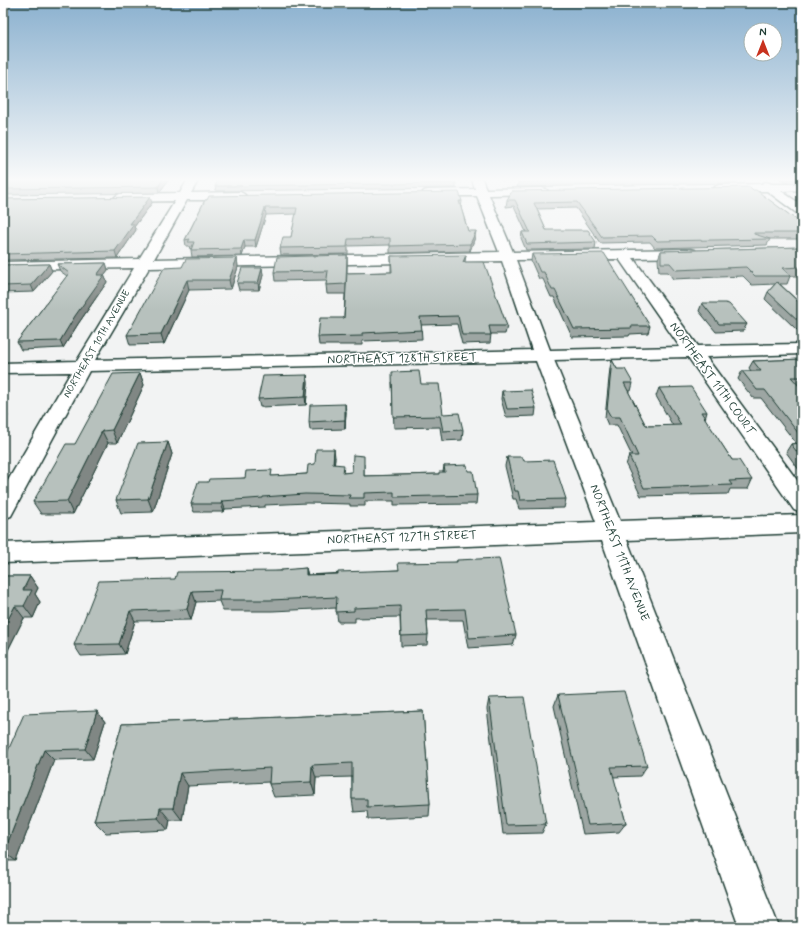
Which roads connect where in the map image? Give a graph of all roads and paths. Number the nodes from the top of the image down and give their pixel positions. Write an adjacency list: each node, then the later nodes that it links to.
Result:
1 (169, 222): 6 (street, NORTHEAST 10TH AVENUE)
2 (494, 222): 5 (street, NORTHEAST 11TH AVENUE)
3 (701, 252): 4 (street)
4 (623, 254): 5 (street); 9 (street, NORTHEAST 11TH COURT)
5 (508, 257): 6 (street); 10 (street, NORTHEAST 11TH AVENUE)
6 (145, 264): 7 (street); 11 (street, NORTHEAST 10TH AVENUE)
7 (3, 266)
8 (802, 349): 9 (street, NORTHEAST 128TH STREET)
9 (693, 352): 10 (street, NORTHEAST 128TH STREET); 13 (street, NORTHEAST 11TH COURT)
10 (543, 355): 11 (street, NORTHEAST 128TH STREET); 16 (street, NORTHEAST 11TH AVENUE)
11 (83, 366): 12 (street, NORTHEAST 128TH STREET); 14 (street, NORTHEAST 10TH AVENUE)
12 (3, 368)
13 (802, 504)
14 (3, 510)
15 (802, 524): 16 (street, NORTHEAST 127TH STREET)
16 (611, 530): 17 (street, NORTHEAST 127TH STREET); 18 (street, NORTHEAST 11TH AVENUE)
17 (3, 553)
18 (759, 927)

